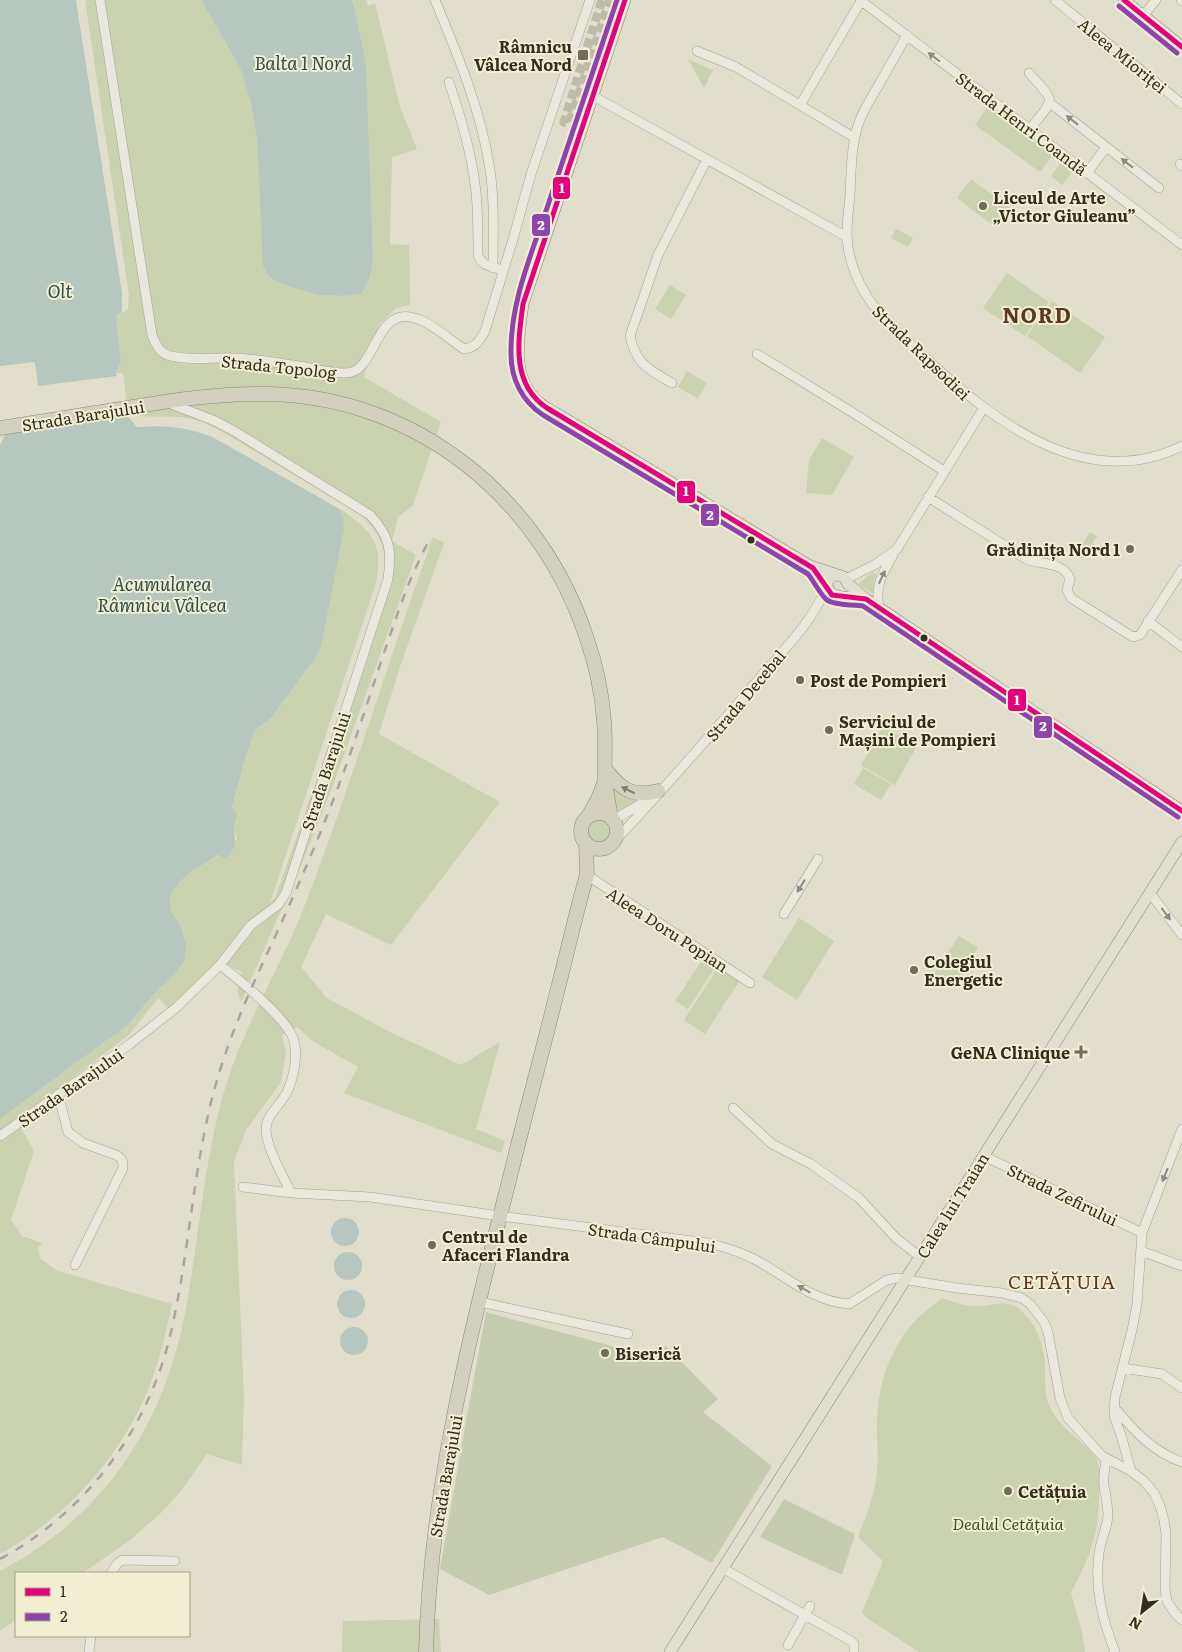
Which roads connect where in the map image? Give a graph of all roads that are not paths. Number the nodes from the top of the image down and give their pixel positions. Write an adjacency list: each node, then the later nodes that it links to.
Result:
1 (100, 0): 30 (street, Strada Topolog)
2 (436, 0): 29 (street)
3 (590, 0): 30 (street, Strada Topolog)
4 (625, 0): 17 (main road)
5 (860, 0): 10 (street, Strada Henri Coandă); 20 (street, Strada Henri Coandă)
6 (1055, 0): 9 (street, Aleea Mioriței)
7 (1124, 0): 11 (main road)
8 (1156, 0): 11 (street)
9 (1066, 3): 19 (street, Aleea Mioriței)
10 (873, 4): 12 (street, Strada Henri Coandă)
11 (1143, 16): 13 (main road)
12 (907, 36): 21 (street, Strada Henri Coandă, one-way to 12); 22 (street, Strada Rapsodiei)
13 (1182, 47)
14 (697, 51): 20 (street)
15 (1029, 73): 18 (street)
16 (449, 82): 29 (street)
17 (593, 96): 24 (street); 40 (main road)
18 (1050, 103): 21 (street); 23 (street, one-way to 18)
19 (1182, 104)
20 (800, 105): 22 (street)
21 (1030, 130): 25 (street, Strada Henri Coandă)
22 (855, 138): 27 (street, Strada Rapsodiei)
23 (1106, 147): 25 (street); 26 (street, one-way to 23)
24 (707, 159): 27 (street); 32 (street)
25 (1087, 173): 28 (street, Strada Henri Coandă)
26 (1159, 188)
27 (847, 237): 34 (street, Strada Rapsodiei)
28 (1182, 245)
29 (493, 268): 30 (street)
30 (504, 270)
31 (757, 354): 37 (street)
32 (672, 383)
33 (166, 402): 35 (highway, Strada Barajului); 49 (highway, Strada Barajului); 63 (street, Strada Barajului)
34 (983, 408): 36 (street, Strada Rapsodiei); 37 (street)
35 (0, 428)
36 (1182, 446)
37 (944, 471): 38 (street)
38 (928, 497): 39 (street); 47 (street)
39 (897, 549): 43 (street); 46 (street, one-way to 39)
40 (813, 568): 42 (main road); 44 (main road)
41 (1182, 570): 47 (street)
42 (834, 574): 43 (main road); 44 (main road)
43 (847, 581): 44 (main road); 45 (main road)
44 (832, 591): 45 (main road); 50 (street, Strada Decebal)
45 (866, 599): 46 (main road)
46 (879, 608): 52 (main road)
47 (1148, 621): 48 (street)
48 (1182, 646)
49 (605, 775): 51 (highway, one-way to 49); 53 (highway, Strada Barajului); 54 (highway, Strada Barajului)
50 (670, 782): 51 (street, Strada Decebal); 57 (street, Strada Decebal)
51 (658, 791): 54 (street, Strada Decebal)
52 (1182, 811)
53 (588, 817): 54 (highway); 56 (highway)
54 (612, 819): 57 (highway)
55 (1182, 842): 60 (main road, Calea lui Traian)
56 (586, 843): 57 (highway); 59 (highway, Strada Barajului)
57 (610, 845): 59 (highway, Strada Barajului)
58 (818, 859): 61 (street, one-way to 61)
59 (586, 875): 64 (street, Aleea Doru Popian); 72 (highway, Strada Barajului)
60 (1150, 893): 62 (street, one-way to 62); 69 (main road, Calea lui Traian)
61 (784, 914)
62 (1182, 935)
63 (220, 965): 65 (street, Strada Barajului); 71 (street)
64 (750, 983)
65 (58, 1094): 68 (street, Strada Barajului); 76 (street)
66 (733, 1108): 75 (street)
67 (1182, 1129): 73 (street, one-way to 73)
68 (0, 1136)
69 (984, 1156): 73 (street, Strada Zefirului); 75 (main road, Calea lui Traian)
70 (243, 1187): 71 (street)
71 (291, 1193): 72 (street)
72 (500, 1216): 78 (street, Strada Câmpului, one-way to 72); 79 (highway, Strada Barajului)
73 (1142, 1233): 74 (street)
74 (1141, 1251): 77 (street); 81 (street)
75 (920, 1257): 78 (main road, Calea lui Traian)
76 (74, 1265)
77 (1182, 1266)
78 (905, 1280): 84 (street, Strada Câmpului); 88 (main road, Calea lui Traian)
79 (480, 1302): 80 (street); 96 (highway, Strada Barajului)
80 (628, 1334)
81 (1123, 1368): 82 (street); 83 (street)
82 (1182, 1388)
83 (1114, 1407): 85 (street); 86 (street)
84 (1106, 1459): 86 (street, Strada Câmpului); 99 (street)
85 (1182, 1462)
86 (1131, 1471): 92 (street, Strada Câmpului)
87 (175, 1561): 89 (street)
88 (722, 1568): 91 (street); 97 (main road, Calea lui Traian)
89 (112, 1572)
90 (810, 1606): 91 (street)
91 (804, 1616): 94 (street); 98 (street)
92 (1182, 1620)
93 (91, 1637): 95 (street)
94 (788, 1645)
95 (89, 1652)
96 (426, 1652)
97 (670, 1652)
98 (854, 1652)
99 (1115, 1652)

